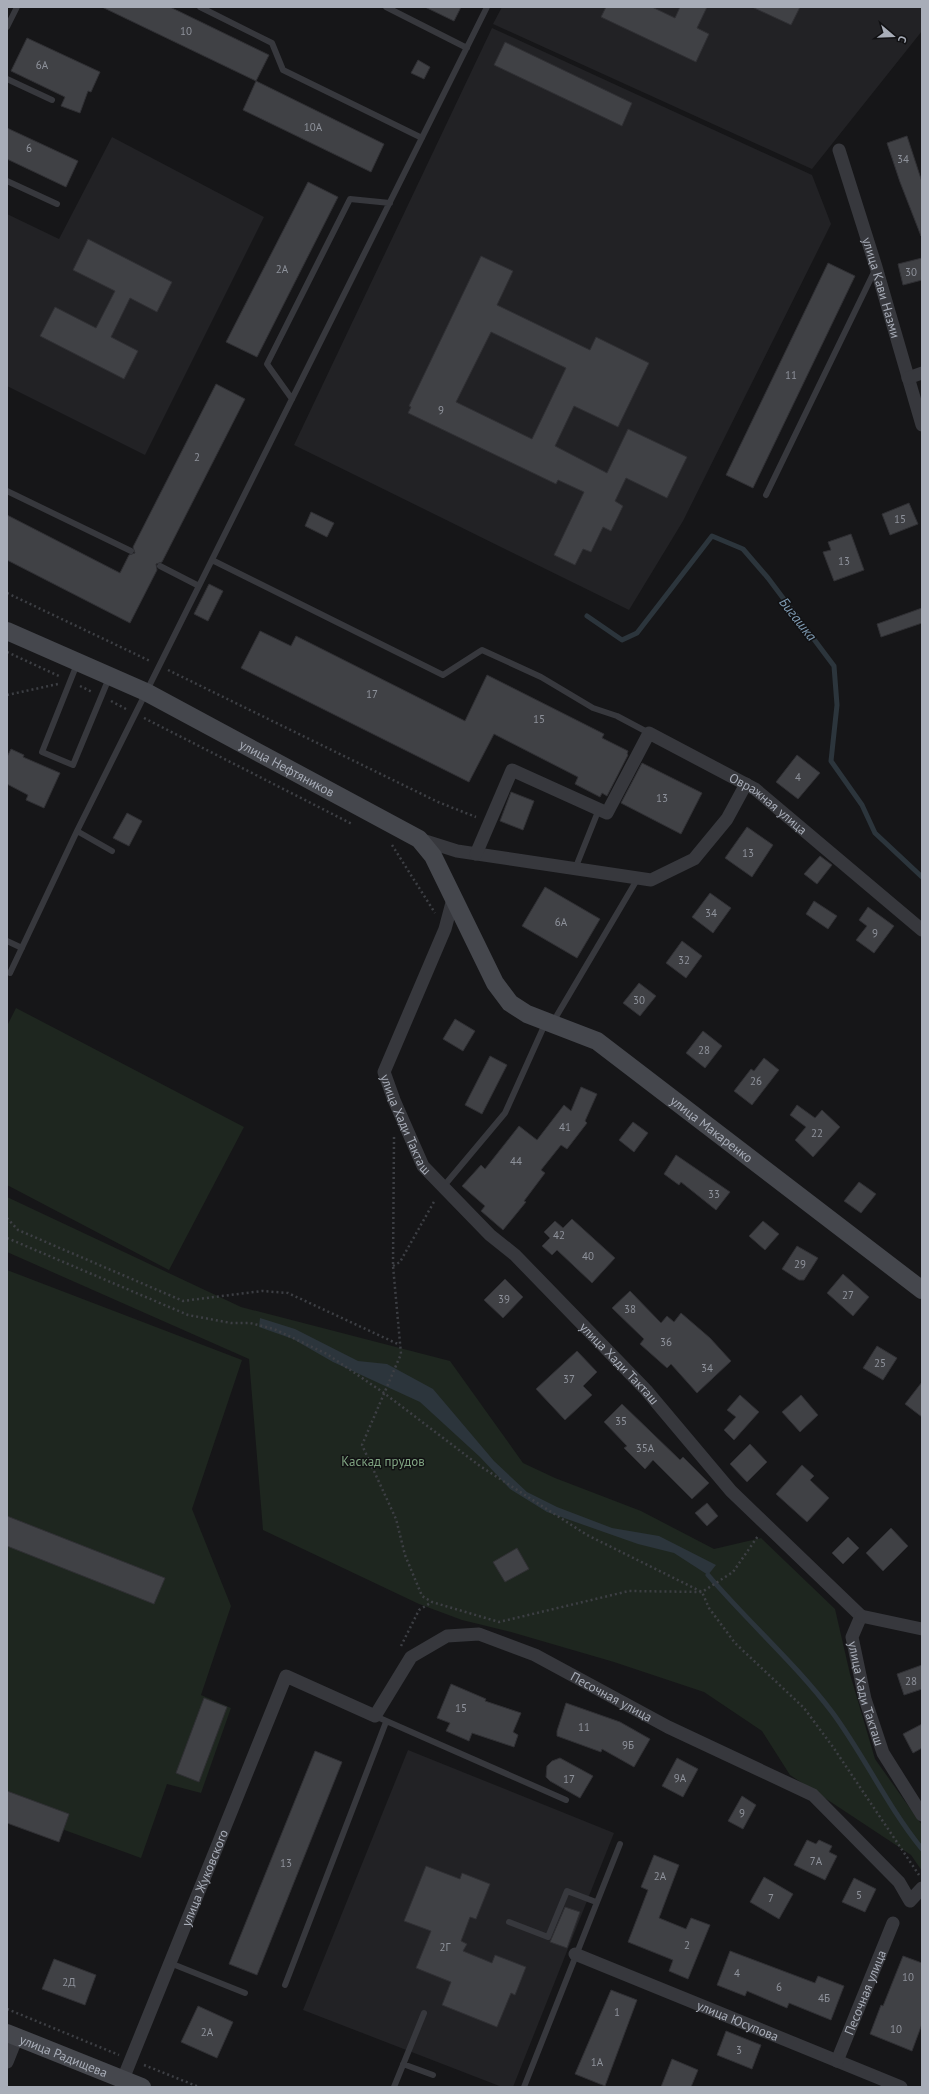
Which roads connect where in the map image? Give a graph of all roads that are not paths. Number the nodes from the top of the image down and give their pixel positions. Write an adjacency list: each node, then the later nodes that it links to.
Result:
1 (16, 7): 5 (lane)
2 (200, 7): 9 (lane)
3 (386, 7): 6 (lane)
4 (487, 7): 6 (lane)
5 (7, 27)
6 (467, 48): 9 (lane)
7 (7, 79): 8 (lane)
8 (52, 100)
9 (422, 138): 12 (lane)
10 (839, 150): 14 (street, улица Кави Назми)
11 (7, 181): 13 (lane)
12 (390, 202): 17 (lane); 17 (lane)
13 (57, 204)
14 (876, 267): 16 (street, улица Кави Назми); 20 (lane)
15 (922, 373): 16 (street)
16 (908, 378): 18 (street, улица Кави Назми)
17 (292, 399): 22 (lane)
18 (922, 425)
19 (7, 491): 21 (lane)
20 (766, 495)
21 (131, 551)
22 (212, 560): 24 (lane); 29 (lane, Овражная улица)
23 (160, 566): 24 (lane)
24 (199, 586): 28 (lane)
25 (7, 631): 26 (street, улица Нефтяников)
26 (78, 663): 27 (street, улица Нефтяников); 27 (lane)
27 (109, 677): 28 (street, улица Нефтяников)
28 (146, 692): 32 (lane); 33 (street, улица Нефтяников)
29 (648, 733): 30 (street, Овражная улица); 31 (street)
30 (746, 784): 37 (street); 39 (street, Овражная улица)
31 (599, 809): 35 (street); 36 (lane)
32 (77, 831): 34 (lane); 41 (lane)
33 (419, 839): 35 (street); 38 (street, улица Нефтяников)
34 (112, 851)
35 (476, 854): 36 (street)
36 (575, 869): 37 (street)
37 (638, 878): 44 (lane)
38 (453, 898): 43 (street, улица Нефтяников); 45 (street, улица Хади Такташ)
39 (922, 930)
40 (7, 941): 41 (lane)
41 (22, 948): 42 (lane)
42 (10, 972)
43 (495, 983): 44 (street, улица Макаренко)
44 (549, 1022): 45 (lane); 46 (street, улица Макаренко)
45 (443, 1187): 47 (street, улица Хади Такташ)
46 (922, 1290)
47 (861, 1616): 48 (street); 52 (street, улица Хади Такташ)
48 (922, 1629)
49 (374, 1716): 50 (lane); 54 (street, Песочная улица); 59 (street, улица Жуковского)
50 (386, 1722): 51 (lane); 60 (lane)
51 (566, 1800)
52 (922, 1815)
53 (620, 1844): 55 (lane)
54 (922, 1888)
55 (596, 1902): 56 (lane); 58 (lane)
56 (510, 1922)
57 (893, 1923): 64 (street, Песочная улица)
58 (575, 1954): 64 (street, улица Юсупова); 71 (lane)
59 (170, 1963): 61 (lane); 68 (street, улица Жуковского)
60 (285, 1985)
61 (245, 1993)
62 (424, 2013): 66 (lane)
63 (12, 2034): 65 (street); 68 (street, улица Радищева)
64 (837, 2061): 72 (street, улица Юсупова)
65 (7, 2062)
66 (403, 2064): 67 (lane); 70 (lane)
67 (433, 2075)
68 (123, 2079): 69 (street, улица Радищева)
69 (142, 2087)
70 (394, 2087)
71 (524, 2087)
72 (902, 2087)

